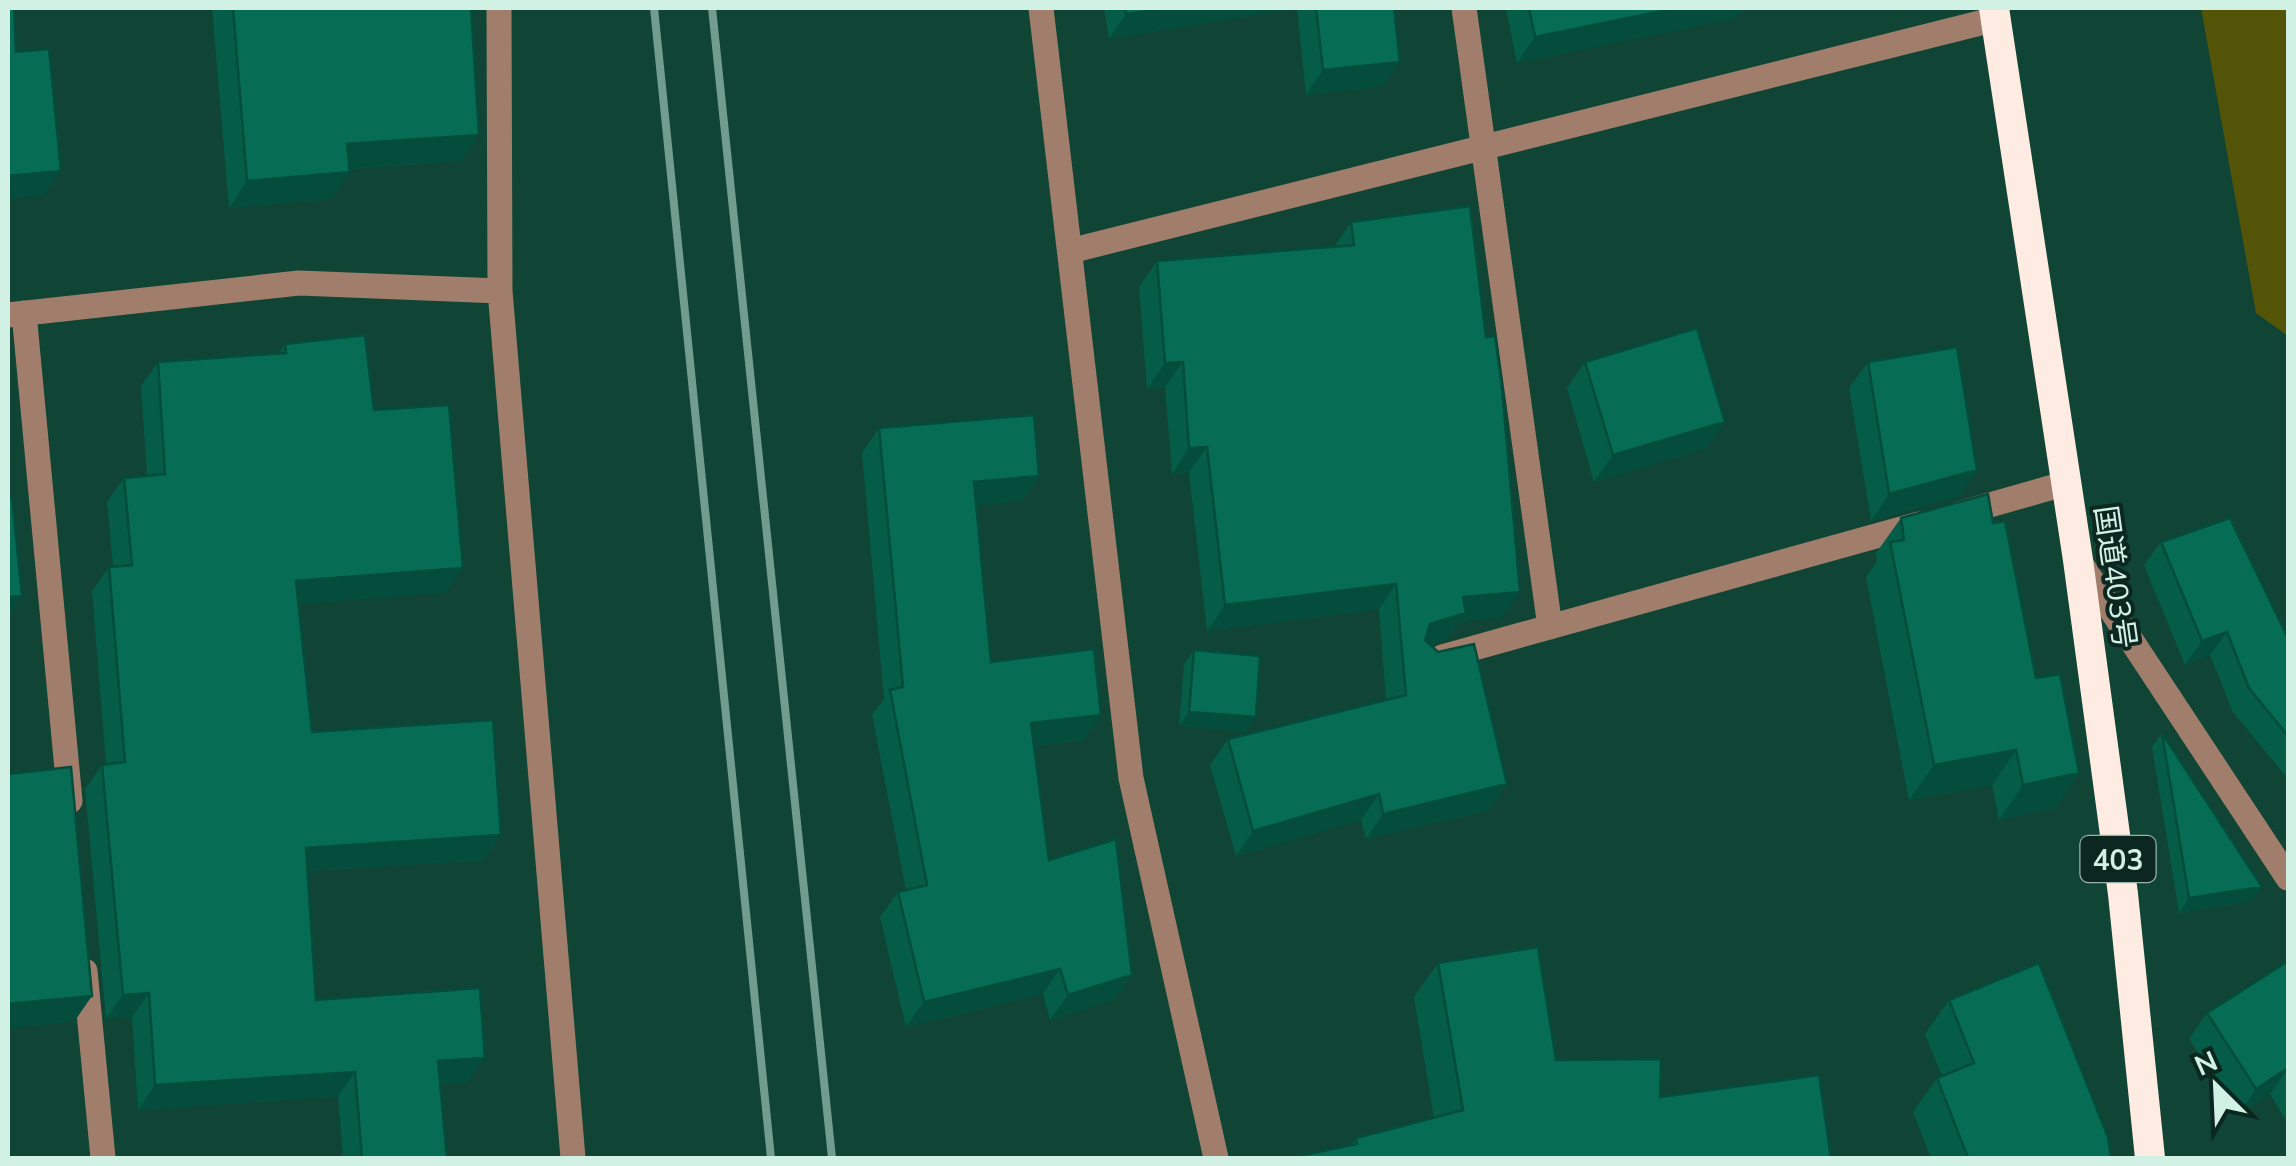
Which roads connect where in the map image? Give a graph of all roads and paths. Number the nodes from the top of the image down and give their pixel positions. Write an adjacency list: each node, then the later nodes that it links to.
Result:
1 (498, 8): 7 (street)
2 (1041, 8): 6 (street)
3 (1464, 8): 5 (street)
4 (1995, 13): 5 (street); 9 (highway, 国道403号 / 403)
5 (1485, 147): 6 (street); 11 (street)
6 (1070, 251): 18 (street)
7 (500, 291): 8 (street); 17 (street)
8 (16, 314): 13 (street)
9 (2067, 484): 10 (highway, 国道403号 / 403); 11 (street)
10 (2078, 560): 14 (street); 19 (highway, 国道403号 / 403)
11 (1550, 627): 12 (street)
12 (1423, 662)
13 (72, 824)
14 (2288, 878)
15 (83, 942): 16 (street)
16 (103, 1158)
17 (573, 1158)
18 (1216, 1158)
19 (2150, 1158)

